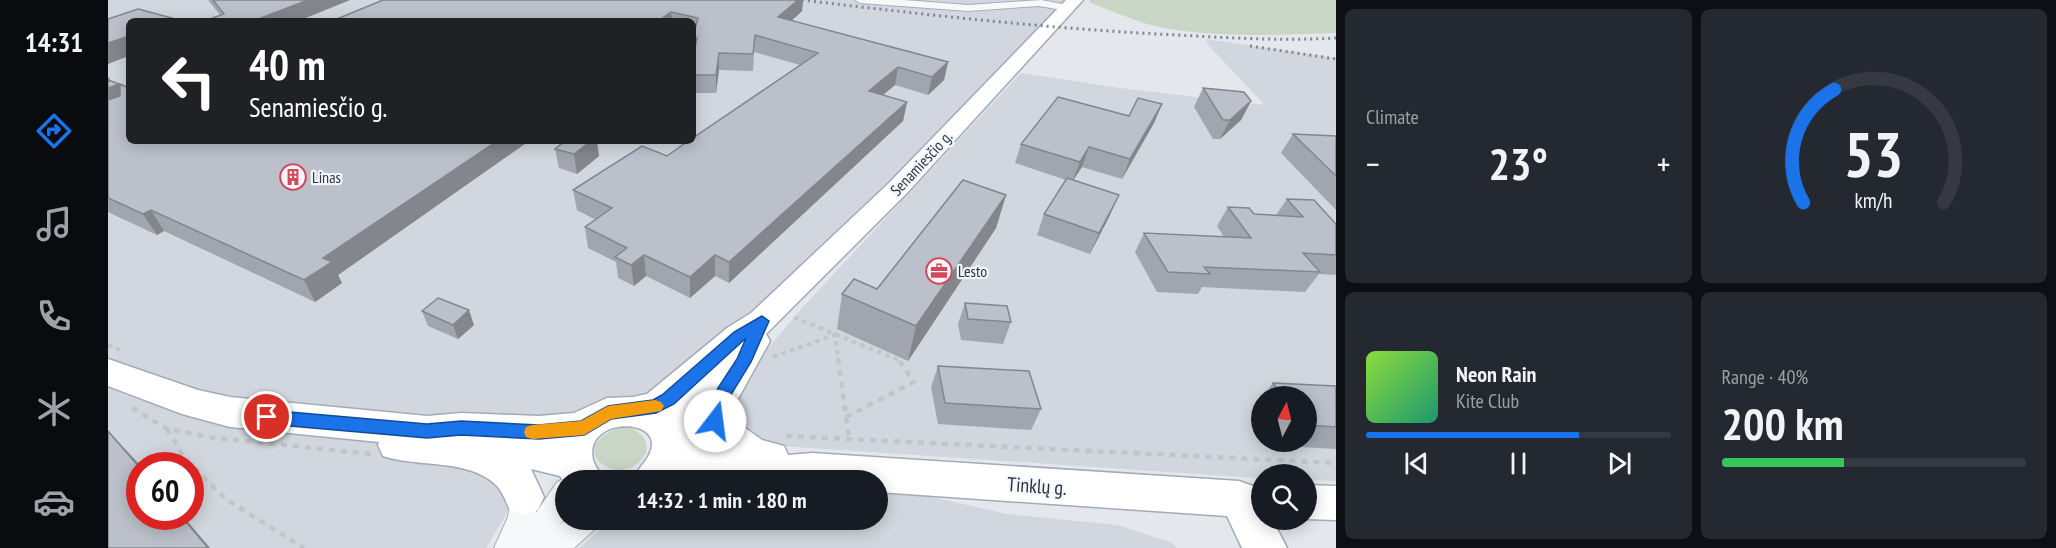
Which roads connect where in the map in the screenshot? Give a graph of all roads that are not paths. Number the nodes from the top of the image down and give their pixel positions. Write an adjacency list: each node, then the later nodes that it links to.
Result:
1 (860, 0): 2 (street)
2 (1071, 4): 3 (main road, Senamiesčio g.)
3 (762, 340): 5 (main road, Senamiesčio g.); 6 (main road, Senamiesčio g.); 9 (main road, Senamiesčio g.)
4 (118, 362): 7 (main road)
5 (636, 411): 9 (main road); 10 (main road, Senamiesčio g.)
6 (715, 421): 8 (main road, Tinklų g.)
7 (326, 423): 10 (main road); 14 (main road)
8 (763, 445): 9 (main road, Tinklų g.); 12 (main road, Tinklų g.)
9 (662, 457): 11 (main road, Tinklų g.)
10 (576, 468): 20 (street, Senamiesčio g.)
11 (716, 470)
12 (812, 470)
13 (888, 475): 15 (main road, Tinklų g.)
14 (524, 497): 19 (street)
15 (1250, 499): 22 (main road)
16 (1317, 502): 17 (main road)
17 (1336, 503)
18 (574, 530): 21 (street)
19 (508, 548)
20 (526, 548)
21 (554, 548)
22 (1264, 548)

